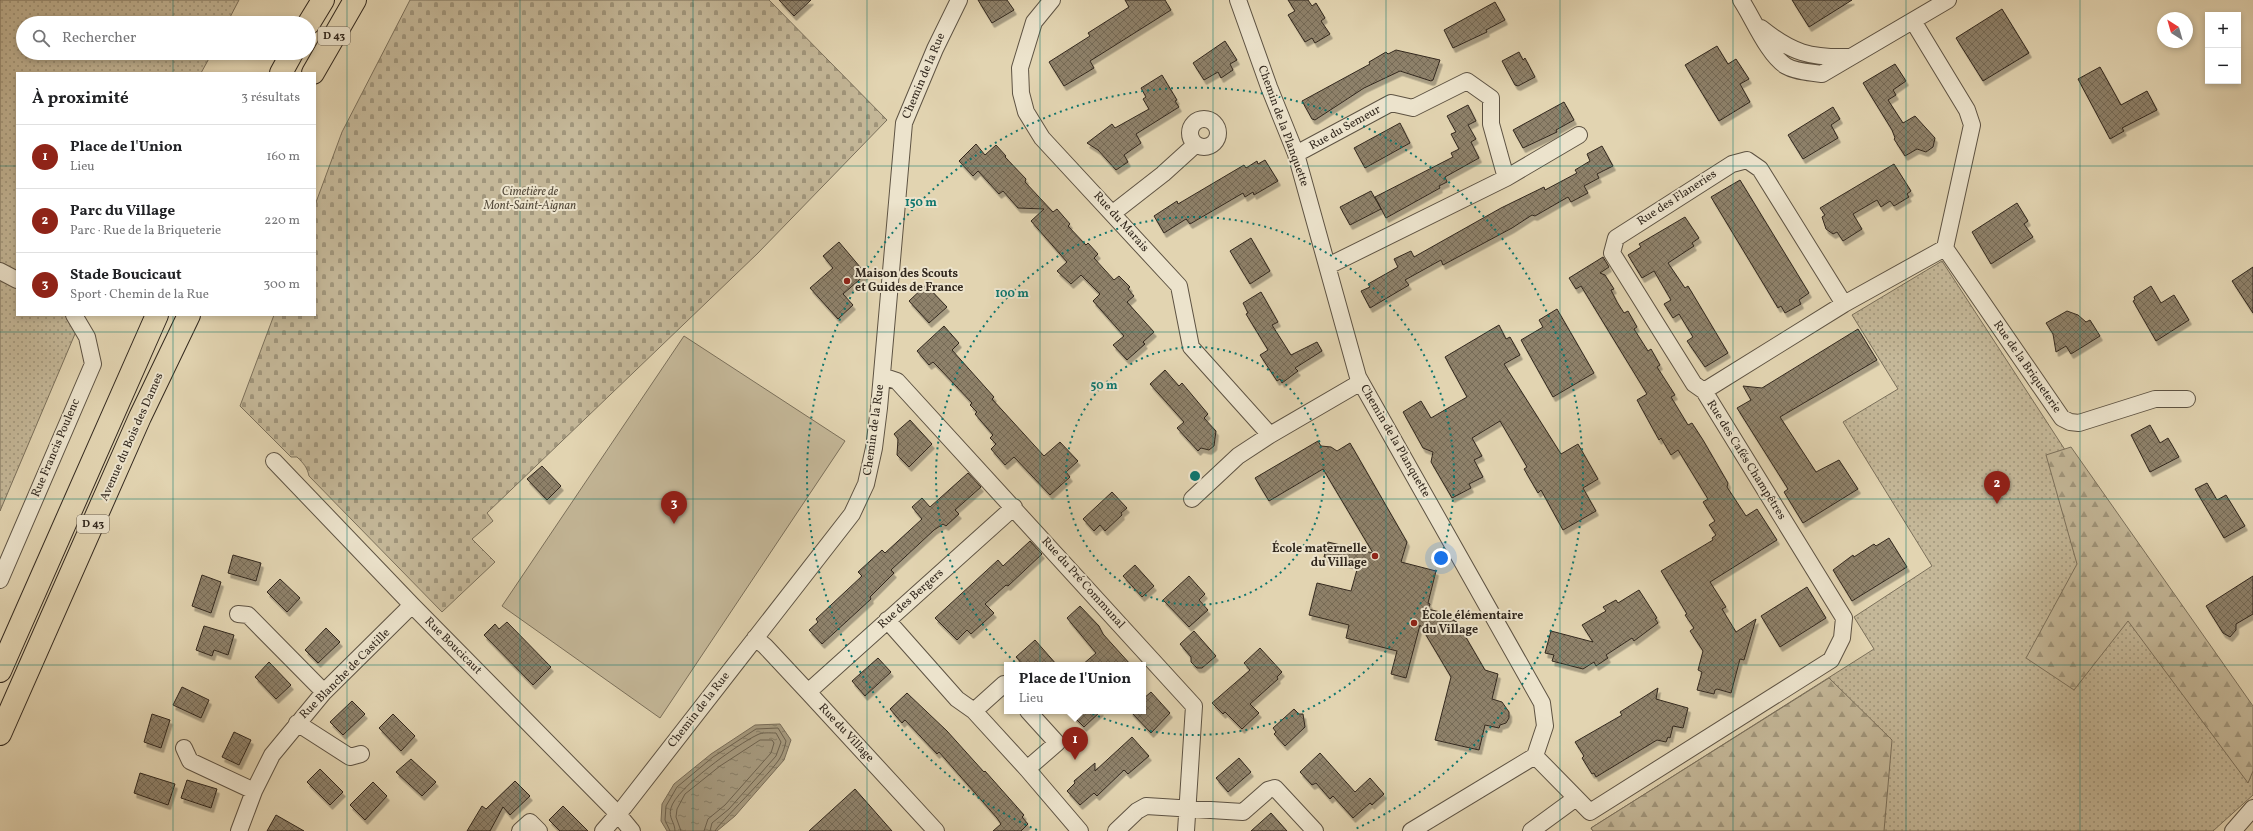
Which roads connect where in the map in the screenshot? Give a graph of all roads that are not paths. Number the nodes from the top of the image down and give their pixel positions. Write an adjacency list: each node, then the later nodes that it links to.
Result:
1 (323, 0): 8 (highway, D 43)
2 (355, 0): 12 (highway, D 43)
3 (959, 0): 26 (street, Chemin de la Rue)
4 (1052, 0): 17 (street, Rue du Marais)
5 (1238, 0): 15 (street, Chemin de la Planquette)
6 (1741, 0): 9 (street)
7 (1948, 0): 9 (street)
8 (313, 16)
9 (1913, 21): 18 (street)
10 (288, 60): 11 (highway)
11 (282, 72)
12 (314, 72)
13 (1579, 135): 16 (street)
14 (1196, 145): 17 (street)
15 (1296, 154): 16 (street, Rue du Semeur); 19 (street, Chemin de la Planquette)
16 (1506, 178): 19 (street)
17 (1113, 213): 30 (street, Rue du Marais)
18 (1945, 248): 22 (street, Rue des Cafés Champêtres); 29 (street, Rue de la Briqueterie)
19 (1328, 266): 27 (street, Chemin de la Planquette)
20 (0, 271): 21 (street)
21 (16, 279)
22 (1844, 304): 28 (street, Rue des Cafés Champêtres); 28 (street, Rue des Flaneries)
23 (75, 316): 34 (street, Rue Francis Poulenc)
24 (157, 316): 39 (highway, D 43)
25 (189, 316): 46 (highway, Avenue du Bois des Dames / D 43)
26 (882, 376): 33 (street, Rue du Pré Communal); 38 (street, Chemin de la Rue)
27 (1361, 382): 30 (street); 49 (street, Chemin de la Planquette)
28 (1704, 391): 52 (street, Rue des Cafés Champêtres)
29 (2187, 399)
30 (1270, 435): 32 (street)
31 (274, 461): 35 (street, Rue Boucicaut)
32 (1192, 499)
33 (1014, 507): 37 (street, Rue des Bergers); 54 (street, Rue du Pré Communal)
34 (0, 580)
35 (412, 605): 41 (street, Rue Blanche de Castille); 55 (street, Rue Boucicaut)
36 (238, 614): 41 (street)
37 (887, 620): 42 (street, Rue des Bergers); 43 (street)
38 (754, 638): 42 (street, Rue du Village); 55 (street, Chemin de la Rue)
39 (0, 671)
40 (1004, 684): 43 (street)
41 (324, 692): 45 (street, Rue Blanche de Castille)
42 (808, 692): 61 (street, Rue du Village)
43 (974, 711): 50 (street)
44 (1031, 714): 50 (street)
45 (296, 723): 48 (street); 51 (street, Rue Blanche de Castille)
46 (0, 734)
47 (184, 748): 51 (street)
48 (361, 754)
49 (1535, 756): 52 (street); 66 (street)
50 (1027, 769): 62 (street)
51 (254, 792): 56 (street, Rue Blanche de Castille)
52 (1576, 798): 67 (street)
53 (2253, 808): 68 (street)
54 (1188, 810): 63 (street); 64 (street, Rue du Pré Communal); 65 (street)
55 (618, 814): 59 (street, Chemin de la Rue); 60 (street, Rue Boucicaut)
56 (239, 831)
57 (520, 831): 58 (street)
58 (539, 831)
59 (603, 831)
60 (632, 831)
61 (936, 831)
62 (1080, 831)
63 (1116, 831)
64 (1186, 831)
65 (1315, 831)
66 (1411, 831)
67 (1531, 831)
68 (2233, 831)

